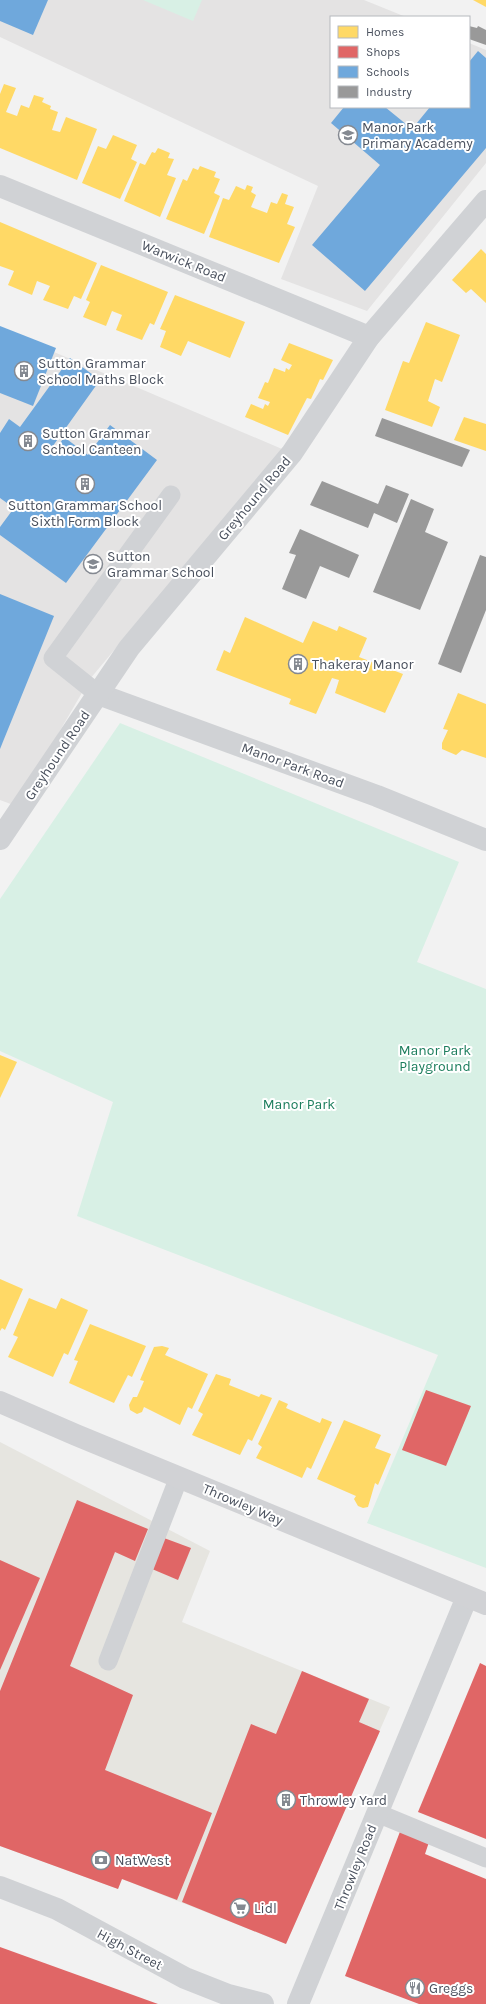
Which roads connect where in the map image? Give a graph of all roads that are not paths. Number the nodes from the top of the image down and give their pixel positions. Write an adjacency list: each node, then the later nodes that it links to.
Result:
1 (0, 186): 3 (street, Warwick Road)
2 (485, 202): 3 (street, Greyhound Road)
3 (369, 337): 5 (street, Greyhound Road)
4 (171, 495): 5 (lane)
5 (98, 694): 6 (street, Greyhound Road); 7 (street, Manor Park Road)
6 (0, 840)
7 (486, 840)
8 (0, 1402): 9 (main road, Throwley Way)
9 (179, 1478): 10 (main road, Throwley Way); 11 (lane)
10 (476, 1600): 12 (street, Throwley Road)
11 (108, 1661)
12 (377, 1813): 13 (lane); 16 (street, Throwley Road)
13 (486, 1858)
14 (0, 1887): 15 (street, High Street)
15 (263, 2004)
16 (298, 2004)

